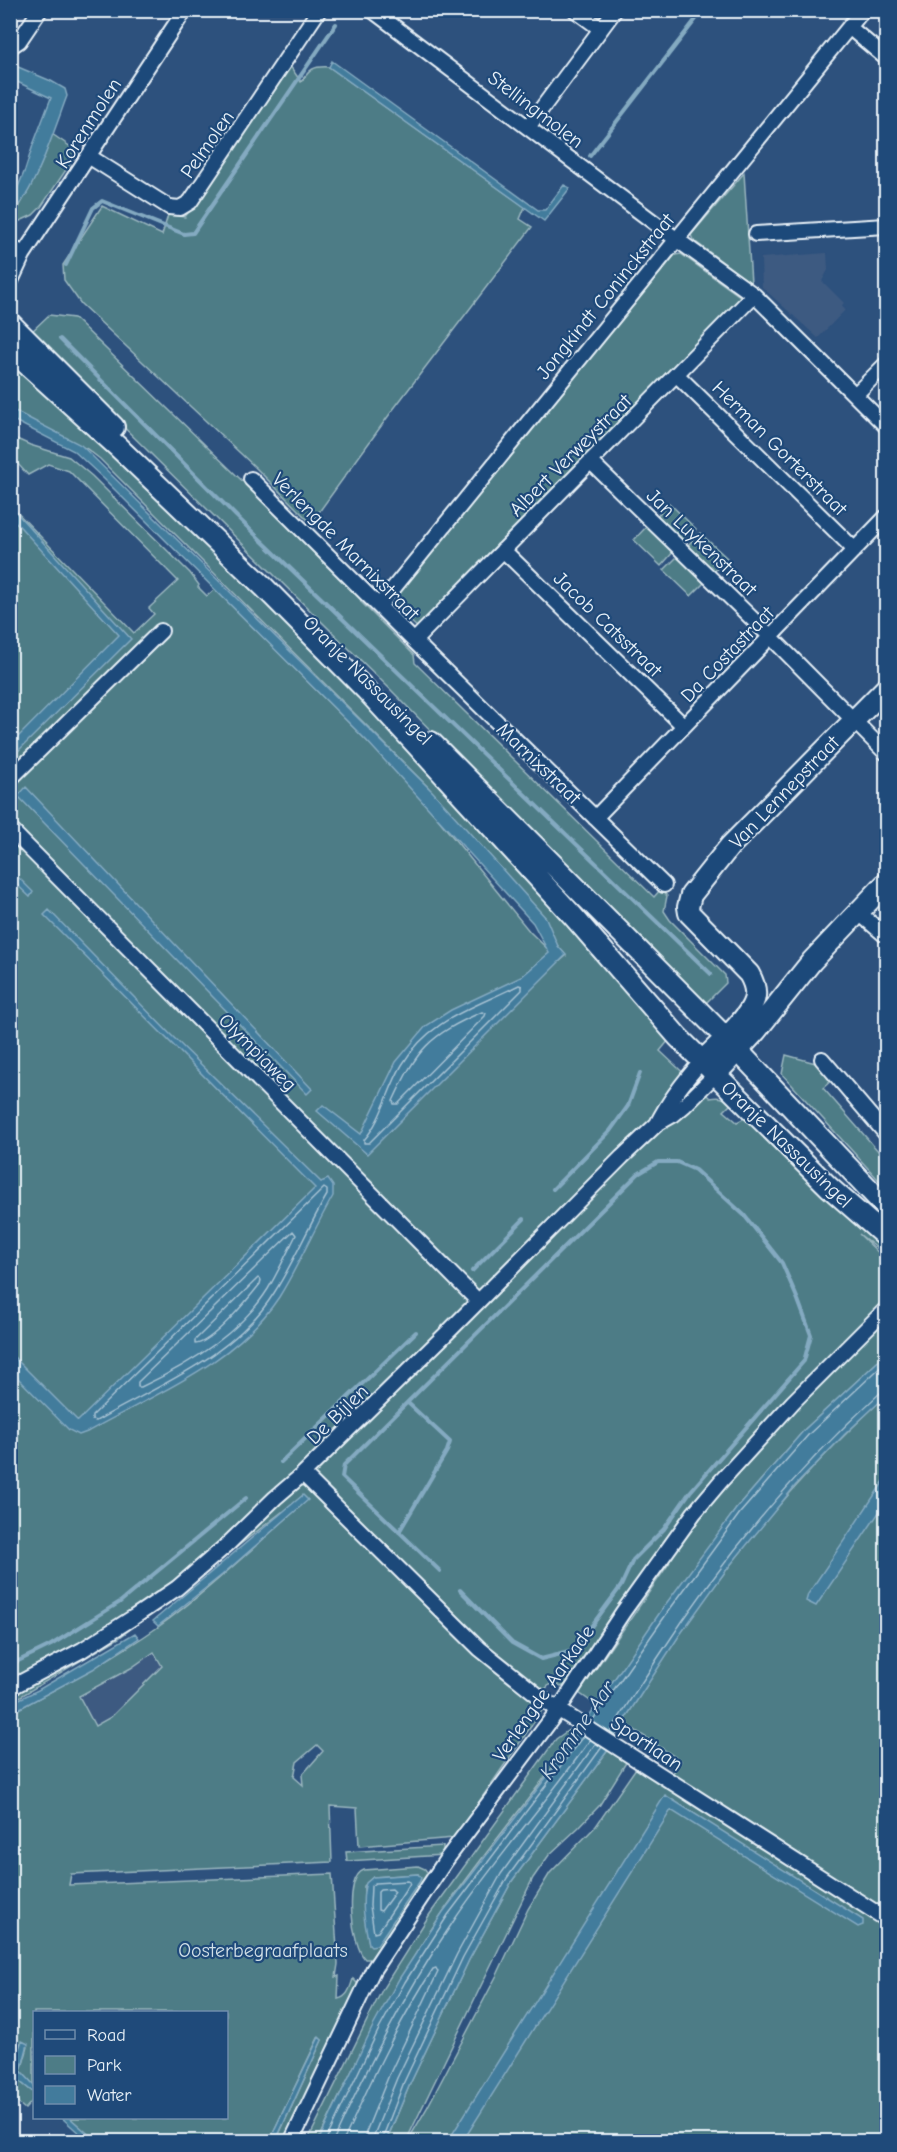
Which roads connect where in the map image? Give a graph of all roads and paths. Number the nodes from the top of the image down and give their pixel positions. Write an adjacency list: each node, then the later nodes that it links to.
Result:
1 (39, 10): 10 (street)
2 (184, 10): 13 (street, Korenmolen)
3 (319, 10): 13 (street, Pelmolen)
4 (372, 10): 12 (street, Stellingmolen)
5 (575, 10): 9 (street)
6 (615, 10): 9 (street)
7 (863, 10): 8 (street, Jongkindt Coninckstraat)
8 (849, 27): 11 (street); 16 (street, Jongkindt Coninckstraat)
9 (601, 29): 12 (street)
10 (10, 46)
11 (886, 58)
12 (528, 127): 16 (street, Stellingmolen)
13 (90, 157): 18 (street, Korenmolen)
14 (886, 226): 15 (street)
15 (756, 234)
16 (676, 239): 21 (street, Stellingmolen); 33 (street, Jongkindt Coninckstraat)
17 (10, 245): 18 (street)
18 (23, 255): 19 (street, Korenmolen); 20 (street, Korenmolen)
19 (10, 265)
20 (10, 283)
21 (754, 295): 25 (street, Albert Verweystraat); 26 (street, Stellingmolen)
22 (10, 322): 50 (main road, Oranje Nassausingel)
23 (10, 349): 52 (main road, Oranje Nassausingel)
24 (886, 364): 26 (street)
25 (677, 375): 28 (street, Albert Verweystraat); 32 (street, Herman Gorterstraat)
26 (855, 395): 27 (street, Stellingmolen)
27 (886, 426)
28 (591, 462): 31 (street, Albert Verweystraat); 35 (street, Jan Luykenstraat)
29 (251, 479): 33 (street, Verlengde Marnixstraat)
30 (886, 517): 32 (street, Da Costastraat)
31 (503, 550): 36 (street, Albert Verweystraat); 39 (street, Jacob Catsstraat)
32 (855, 550): 35 (street, Da Costastraat)
33 (379, 606): 36 (street, Verlengde Marnixstraat)
34 (161, 631): 41 (street)
35 (771, 637): 38 (street, Jan Luykenstraat); 39 (street, Da Costastraat)
36 (414, 641): 42 (street, Marnixstraat)
37 (886, 688): 38 (main road, Van Lennepstraat)
38 (854, 720): 40 (street, Jan Luykenstraat); 48 (main road, Van Lennepstraat)
39 (684, 726): 42 (street, Da Costastraat)
40 (886, 753)
41 (10, 779)
42 (595, 818): 45 (street, Marnixstraat)
43 (10, 829): 56 (street, Olympiaweg)
44 (886, 883): 46 (main road)
45 (664, 885)
46 (859, 913): 47 (street); 49 (main road)
47 (886, 936)
48 (754, 984): 49 (main road); 50 (main road)
49 (788, 990): 50 (main road)
50 (732, 1044): 52 (main road, Oranje Nassausingel); 54 (main road, Oranje Nassausingel)
51 (822, 1059): 53 (street)
52 (709, 1068): 55 (main road, Oranje Nassausingel); 56 (street, De Bijlen)
53 (886, 1134)
54 (886, 1208)
55 (886, 1238)
56 (478, 1301): 58 (street, De Bijlen)
57 (886, 1309): 60 (street, Verlengde Aarkade)
58 (303, 1474): 59 (street, De Bijlen); 60 (street, Sportlaan)
59 (10, 1688)
60 (559, 1709): 61 (street, Sportlaan); 62 (street, Verlengde Aarkade)
61 (886, 1919)
62 (291, 2142)

